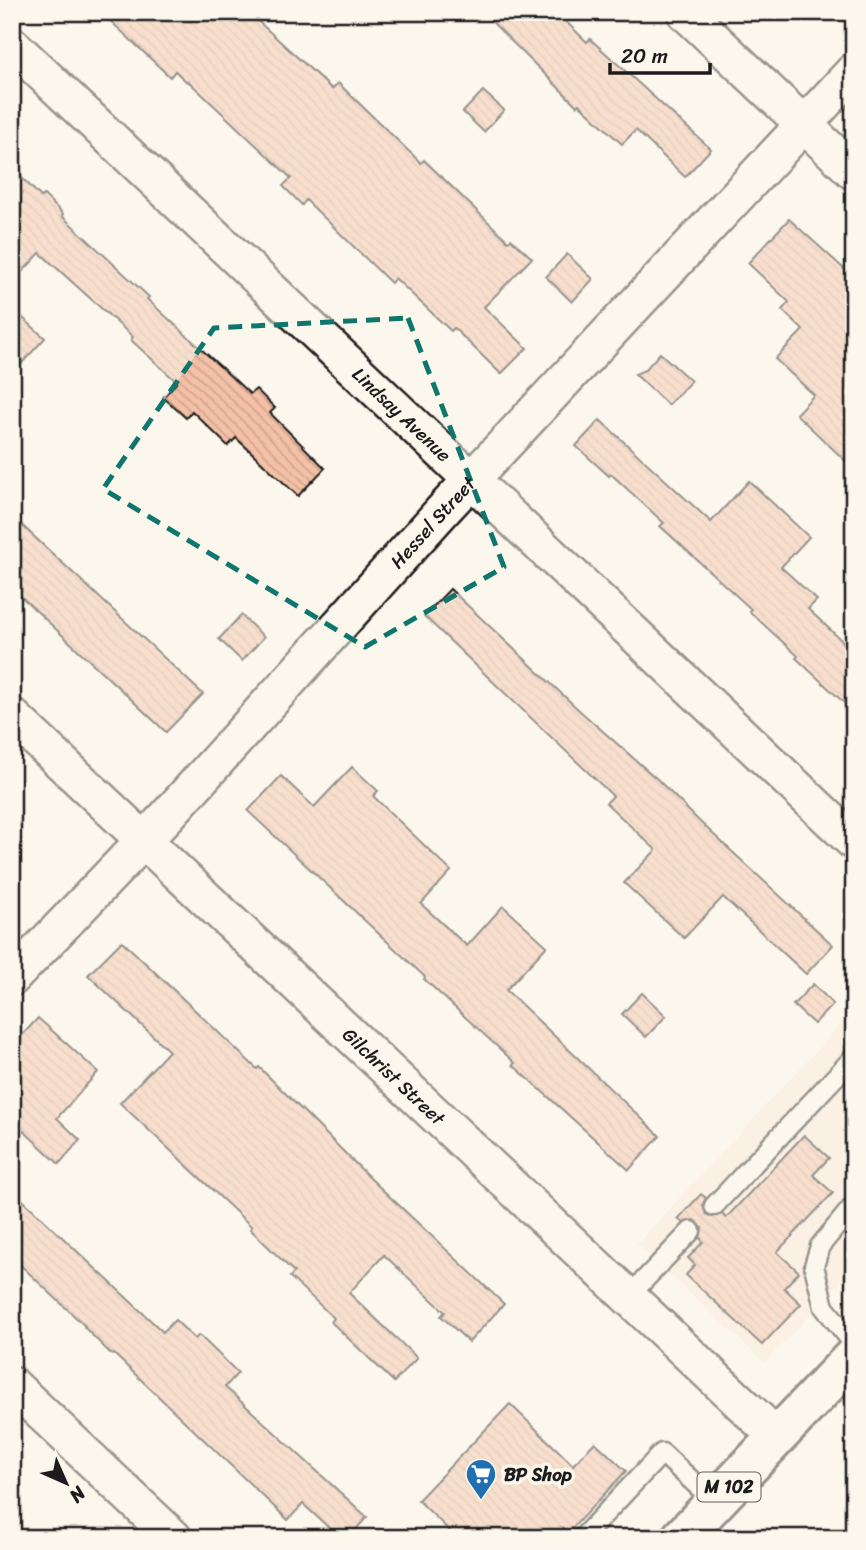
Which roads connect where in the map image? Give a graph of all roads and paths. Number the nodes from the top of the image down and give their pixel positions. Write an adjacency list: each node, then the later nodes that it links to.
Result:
1 (685, 12): 4 (street)
2 (12, 46): 6 (street, Lindsay Avenue)
3 (854, 71): 4 (street, Hessel Street)
4 (804, 124): 5 (street); 6 (street, Hessel Street)
5 (854, 172)
6 (471, 480): 8 (street, Hessel Street); 9 (street, Lindsay Avenue)
7 (12, 716): 8 (street, Gilchrist Street)
8 (143, 840): 10 (street, Hessel Street); 15 (street, Gilchrist Street)
9 (854, 842)
10 (12, 978)
11 (854, 1057): 13 (lane)
12 (854, 1205): 16 (lane)
13 (714, 1206)
14 (691, 1231): 15 (lane)
15 (628, 1297): 19 (street, Gilchrist Street)
16 (854, 1344)
17 (854, 1356): 19 (highway, M 102)
18 (12, 1385): 21 (street)
19 (776, 1436): 20 (highway, M 102)
20 (715, 1502): 22 (lane); 23 (highway, M 102)
21 (174, 1538)
22 (582, 1538)
23 (681, 1538)

